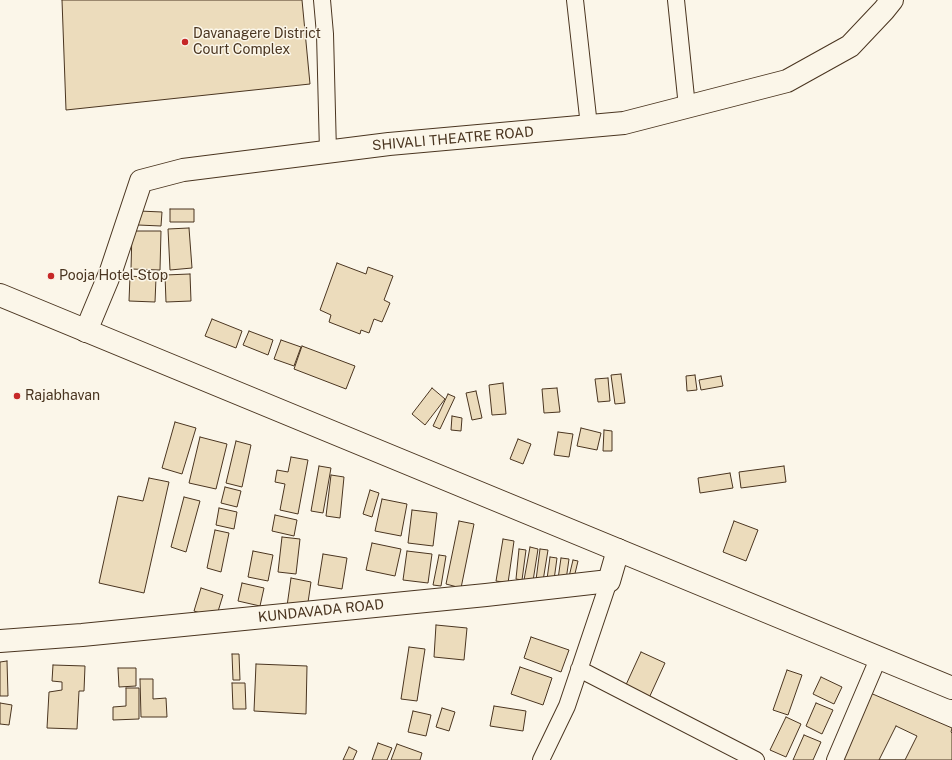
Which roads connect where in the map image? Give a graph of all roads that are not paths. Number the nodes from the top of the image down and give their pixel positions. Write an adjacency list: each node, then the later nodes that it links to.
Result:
1 (322, 0): 7 (street)
2 (575, 0): 6 (street)
3 (676, 0): 5 (street)
4 (883, 3): 5 (street, SHIVALI THEATRE ROAD)
5 (687, 107): 6 (street, SHIVALI THEATRE ROAD)
6 (589, 126): 7 (street, SHIVALI THEATRE ROAD)
7 (328, 152): 9 (street, SHIVALI THEATRE ROAD)
8 (0, 295): 9 (street)
9 (86, 331): 10 (street)
10 (618, 550): 11 (street); 13 (street)
11 (609, 581): 12 (street, KUNDAVADA ROAD); 14 (street)
12 (0, 641)
13 (878, 659): 15 (street); 18 (street)
14 (579, 669): 16 (street); 17 (street)
15 (952, 688)
16 (541, 760)
17 (756, 760)
18 (835, 760)

